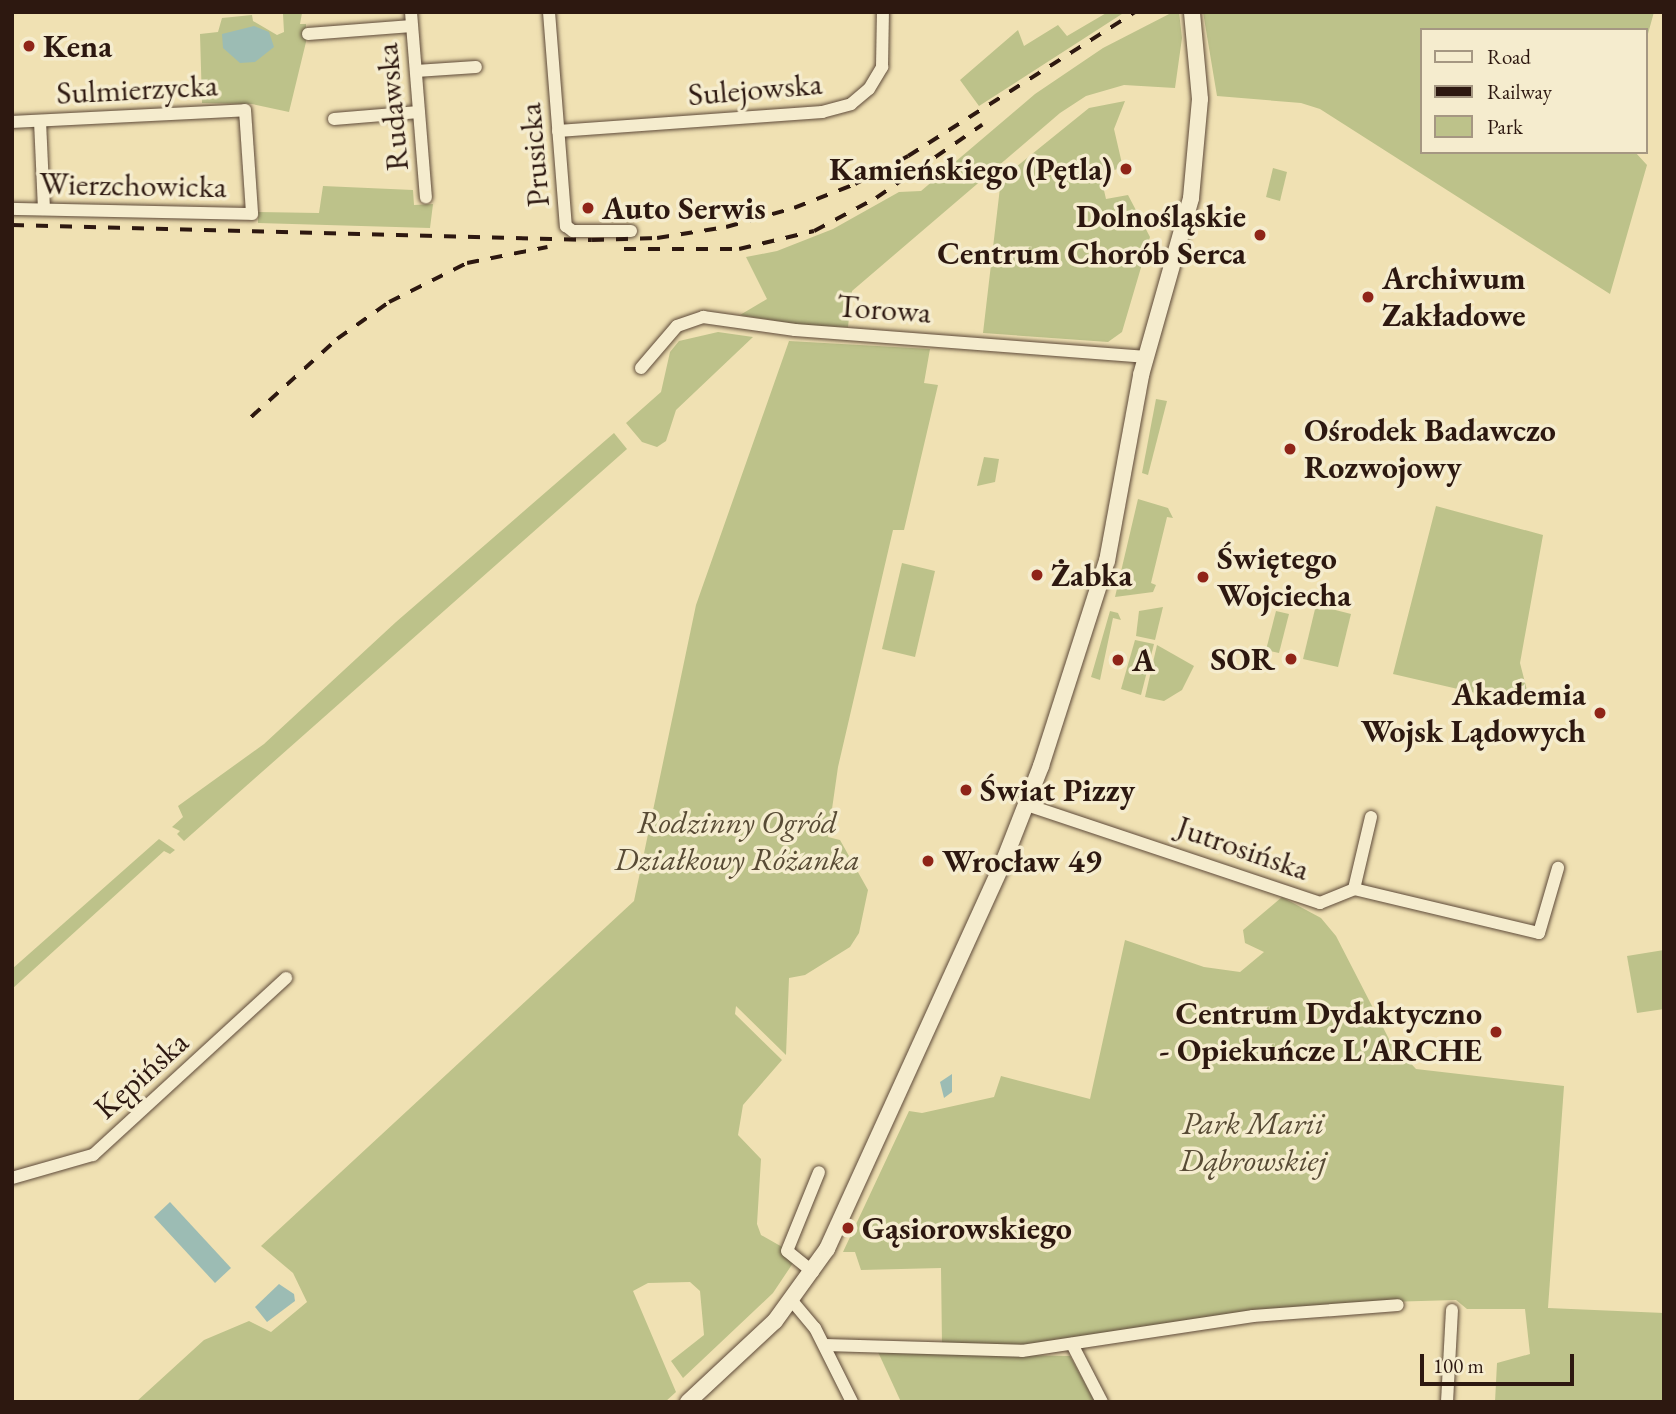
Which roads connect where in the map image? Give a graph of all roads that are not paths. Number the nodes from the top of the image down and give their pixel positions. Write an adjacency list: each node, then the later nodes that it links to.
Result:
1 (411, 12): 5 (street, Rudawska)
2 (550, 12): 13 (street, Prusicka)
3 (883, 12): 13 (street, Sulejowska)
4 (1192, 12): 19 (street)
5 (412, 26): 6 (street); 8 (street, Rudawska)
6 (308, 34)
7 (476, 67): 8 (street)
8 (416, 71): 9 (street, Rudawska)
9 (419, 112): 10 (street); 14 (street, Rudawska)
10 (334, 119)
11 (40, 121): 12 (street, Sulmierzycka); 16 (street); 17 (street, Sulmierzycka)
12 (12, 122)
13 (558, 131): 18 (street, Prusicka)
14 (426, 197)
15 (12, 209): 16 (street, Wierzchowicka)
16 (44, 209): 17 (street, Wierzchowicka)
17 (252, 214)
18 (631, 231)
19 (1145, 357): 20 (street, Torowa); 21 (street)
20 (641, 368)
21 (1027, 805): 24 (street, Jutrosińska); 28 (street)
22 (1371, 817): 24 (street)
23 (1559, 869): 24 (street)
24 (1354, 889)
25 (286, 978): 27 (street, Kępińska)
26 (819, 1172): 28 (street)
27 (12, 1178)
28 (813, 1272): 29 (street)
29 (793, 1302): 33 (street); 34 (street)
30 (1398, 1305): 32 (street)
31 (1452, 1310): 37 (street)
32 (1072, 1344): 33 (street); 36 (street)
33 (825, 1345): 35 (street)
34 (688, 1402)
35 (852, 1402)
36 (1102, 1402)
37 (1447, 1402)

